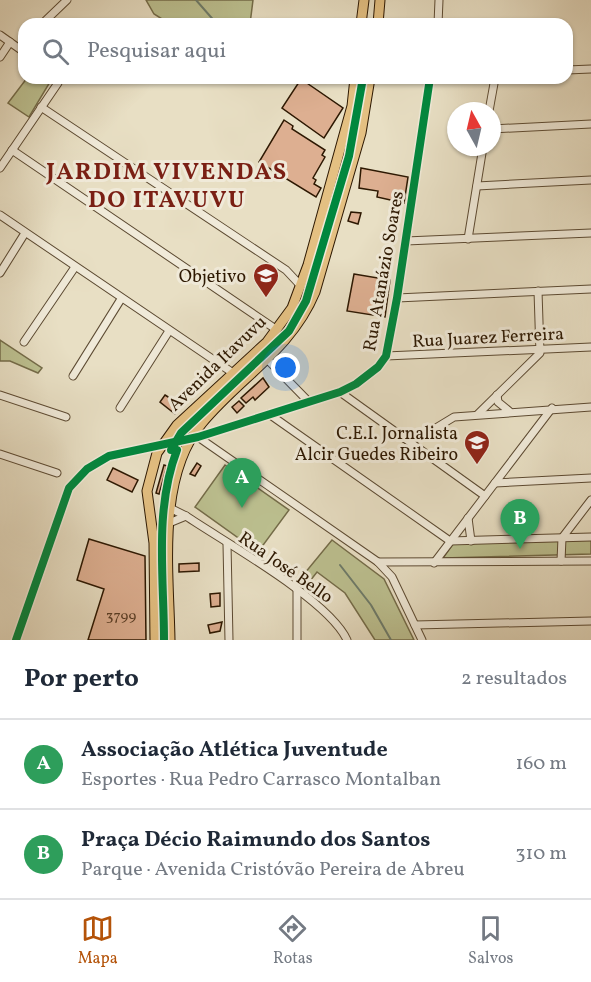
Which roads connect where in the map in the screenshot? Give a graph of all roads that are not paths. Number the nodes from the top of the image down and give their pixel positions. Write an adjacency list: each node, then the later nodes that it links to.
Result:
1 (67, 0): 5 (street)
2 (364, 0): 6 (main road)
3 (380, 0): 7 (main road)
4 (440, 0): 8 (street)
5 (48, 18)
6 (362, 18)
7 (378, 18)
8 (438, 18)
9 (0, 35): 10 (street)
10 (10, 42): 11 (street); 12 (street)
11 (18, 48)
12 (0, 57)
13 (591, 69): 14 (street)
14 (573, 70)
15 (55, 84): 21 (street)
16 (354, 84): 36 (main road, Avenida Itavuvu)
17 (369, 84): 51 (main road, Avenida Itavuvu)
18 (429, 84): 33 (street, Rua Atanázio Soares)
19 (494, 84): 20 (street)
20 (491, 102)
21 (41, 107): 24 (street); 35 (street)
22 (591, 124): 23 (street)
23 (501, 129)
24 (12, 150): 26 (street); 43 (street)
25 (482, 156): 28 (street)
26 (0, 168)
27 (591, 180): 28 (street)
28 (477, 186): 32 (street)
29 (0, 215): 30 (street)
30 (25, 233): 34 (street); 37 (street)
31 (591, 233): 32 (street)
32 (468, 239): 33 (street)
33 (406, 241): 41 (street, Rua Atanázio Soares)
34 (75, 267): 42 (street); 45 (street)
35 (286, 270): 36 (street); 38 (street)
36 (306, 272): 38 (main road, Avenida Itavuvu)
37 (0, 273)
38 (301, 286): 43 (main road, Avenida Itavuvu)
39 (591, 289): 40 (street)
40 (538, 291): 41 (street); 47 (street)
41 (397, 298): 50 (street, Rua Atanázio Soares)
42 (121, 299): 44 (street); 54 (street)
43 (278, 330): 49 (main road, Avenida Itavuvu)
44 (170, 331): 53 (street); 60 (street)
45 (24, 342)
46 (591, 347): 47 (street, Rua Juarez Ferreira)
47 (541, 349): 48 (street, Rua Juarez Ferreira); 52 (street)
48 (522, 350): 50 (street, Rua Juarez Ferreira); 52 (street)
49 (252, 355): 51 (main road); 53 (main road, Avenida Itavuvu)
50 (386, 356): 55 (street, Rua Atanázio Soares)
51 (267, 359): 58 (street); 67 (main road, Avenida Itavuvu)
52 (525, 368): 57 (street)
53 (233, 372): 69 (main road, Avenida Itavuvu)
54 (72, 376)
55 (340, 392): 58 (street, Rua Atanázio Soares); 68 (street)
56 (0, 395): 65 (street)
57 (497, 395): 62 (street); 64 (street)
58 (307, 400): 63 (street, Rua Atanázio Soares)
59 (591, 407): 61 (street)
60 (120, 408)
61 (552, 408): 62 (street); 74 (street)
62 (510, 411): 64 (street)
63 (270, 414): 67 (street, Rua Atanázio Soares); 84 (street)
64 (478, 414): 66 (street)
65 (66, 417)
66 (421, 437): 68 (street); 70 (street)
67 (194, 438): 69 (street, Rua Atanázio Soares); 77 (main road, Avenida Itavuvu); 88 (street)
68 (403, 438): 70 (street)
69 (162, 445): 95 (street, Rua Atanázio Soares); 96 (main road, Avenida Itavuvu)
70 (419, 450): 75 (street)
71 (0, 454): 72 (street)
72 (57, 473)
73 (591, 477): 74 (street)
74 (495, 483): 75 (street)
75 (485, 496): 79 (street)
76 (591, 500): 82 (street)
77 (170, 508): 78 (street, Rua José Bello); 80 (main road, Avenida Itavuvu)
78 (186, 516): 80 (street); 85 (street, Rua José Bello)
79 (468, 518): 83 (street); 84 (street)
80 (169, 523): 97 (main road, Avenida Itavuvu)
81 (591, 537): 82 (street)
82 (562, 538): 83 (street); 86 (street)
83 (471, 540): 84 (street)
84 (450, 541): 89 (street)
85 (227, 544): 90 (street, Rua José Bello); 98 (street)
86 (561, 561): 87 (street); 89 (street)
87 (591, 561)
88 (378, 562): 89 (street); 94 (street)
89 (434, 563)
90 (297, 590): 91 (street, Rua José Bello); 92 (street)
91 (317, 603): 92 (street); 100 (street, Rua José Bello)
92 (296, 615): 99 (street)
93 (591, 621): 94 (street)
94 (414, 624): 101 (street)
95 (16, 640)
96 (155, 640)
97 (170, 640)
98 (229, 640)
99 (297, 640)
100 (347, 640)
101 (422, 640)

